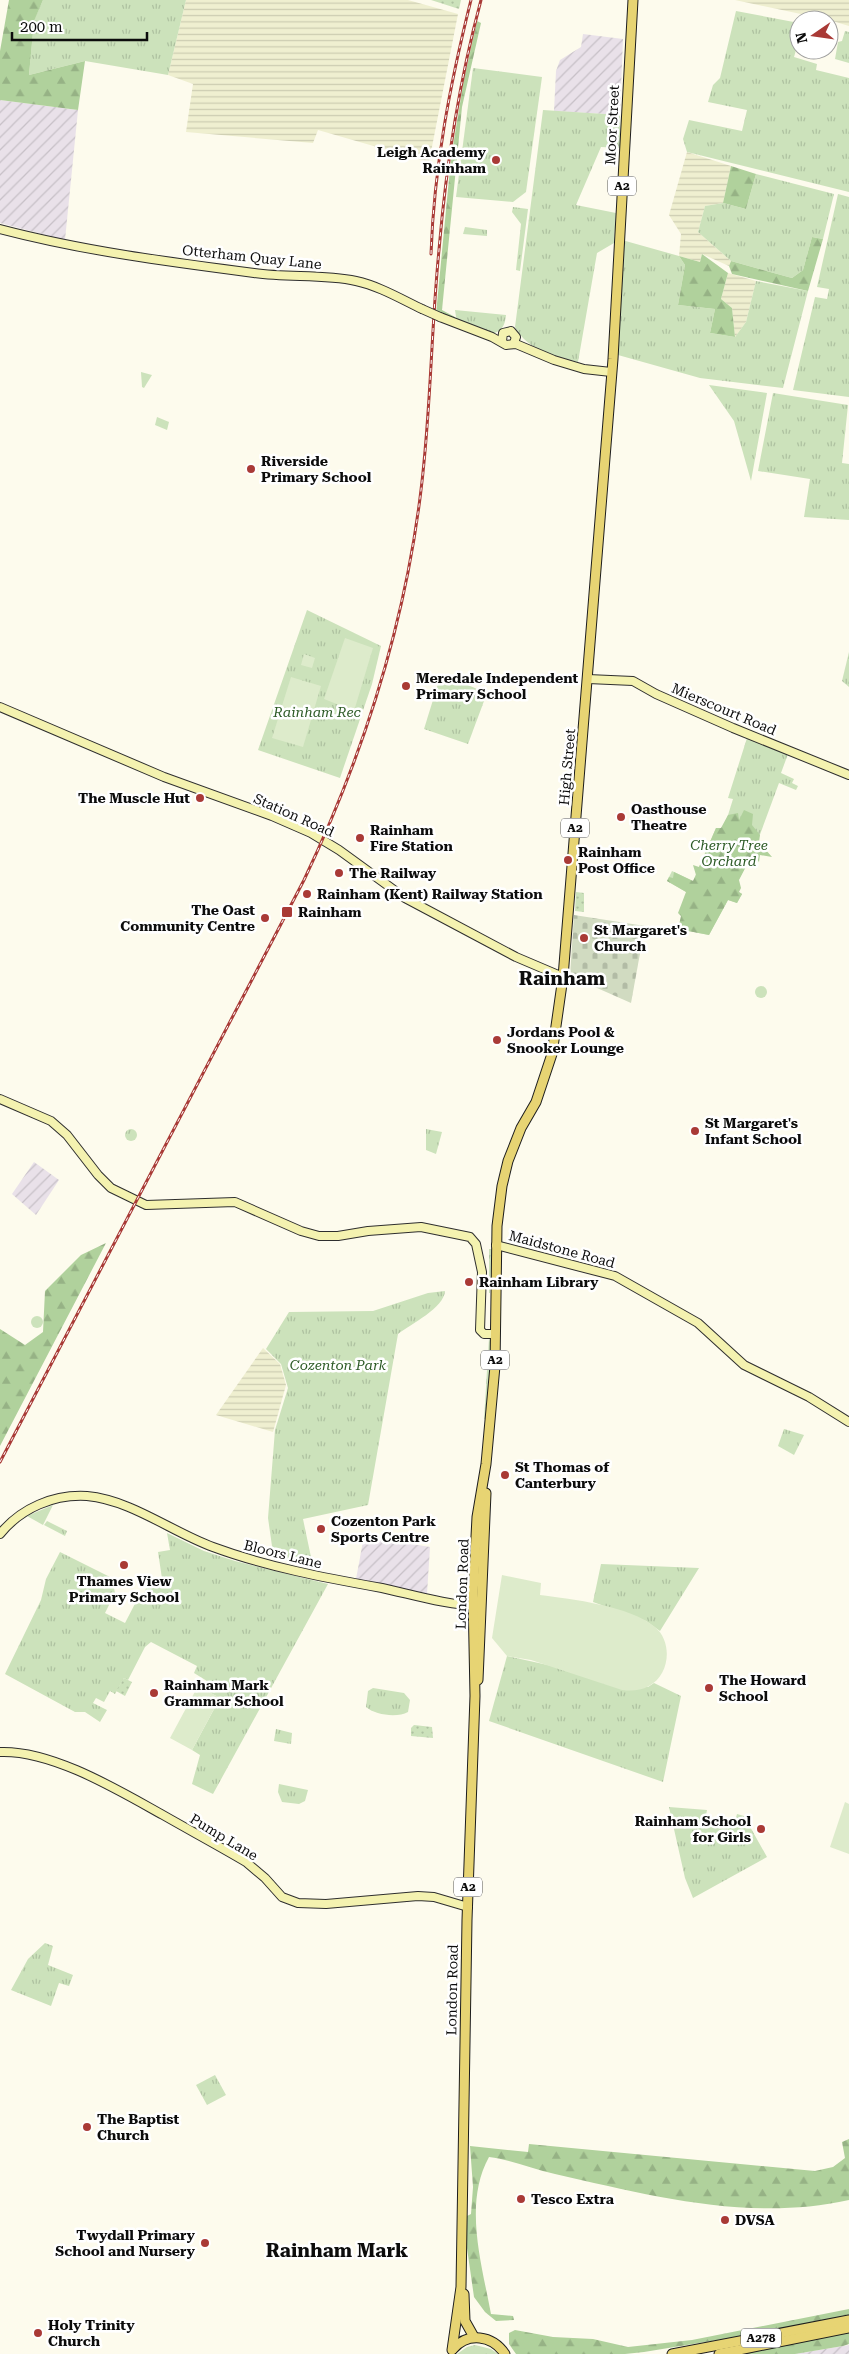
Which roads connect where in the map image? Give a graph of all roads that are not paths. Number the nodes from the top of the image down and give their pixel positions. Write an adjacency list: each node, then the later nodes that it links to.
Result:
1 (633, 0): 5 (main road, Moor Street / A2)
2 (0, 229): 3 (street, Otterham Quay Lane, bridge)
3 (502, 338): 4 (street, Otterham Quay Lane); 4 (street, Otterham Quay Lane)
4 (515, 339): 5 (street, Otterham Quay Lane)
5 (611, 372): 6 (main road, High Street / A2)
6 (588, 679): 8 (street, Mierscourt Road); 9 (main road, High Street / A2)
7 (0, 707): 9 (street, Station Road)
8 (849, 775)
9 (563, 977): 11 (main road, High Street / A2)
10 (0, 1099): 12 (street)
11 (496, 1244): 12 (main road, London Road / A2); 13 (street, Maidstone Road)
12 (495, 1334): 15 (main road, London Road / A2)
13 (849, 1422)
14 (0, 1534): 15 (street, Bloors Lane)
15 (477, 1606): 17 (main road, London Road / A2)
16 (0, 1752): 17 (street, Pump Lane)
17 (468, 1907): 18 (main road, London Road / A2)
18 (461, 2287): 21 (main road, London Road / A2); 22 (main road, London Road / A2)
19 (849, 2320): 24 (main road, A278)
20 (849, 2328): 25 (main road, A278)
21 (474, 2337): 22 (main road); 23 (main road)
22 (451, 2352)
23 (505, 2354)
24 (672, 2354)
25 (719, 2354)

